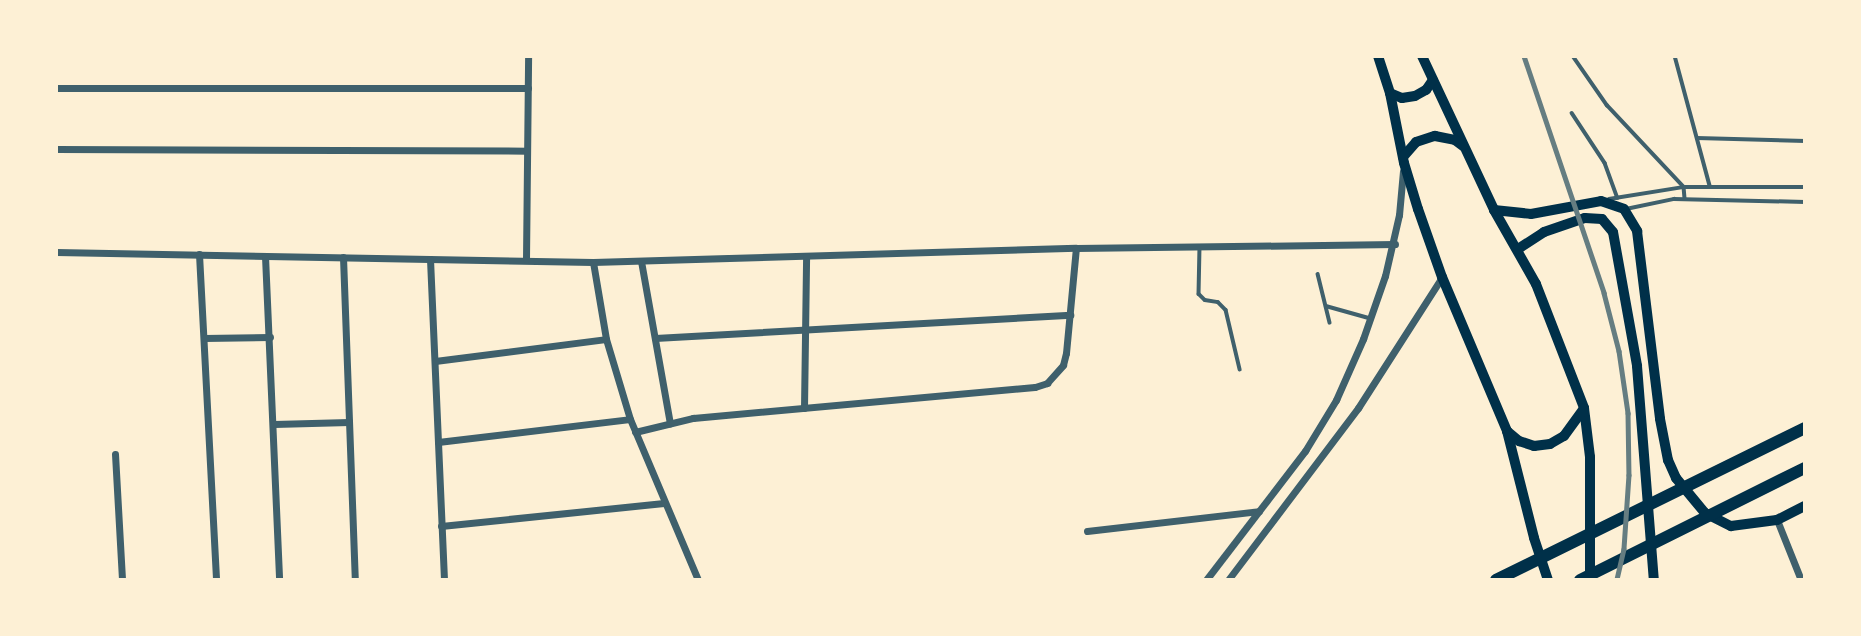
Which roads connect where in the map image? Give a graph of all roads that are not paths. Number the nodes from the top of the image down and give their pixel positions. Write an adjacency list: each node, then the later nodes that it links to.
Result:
1 (528, 56): 8 (street)
2 (1378, 56): 9 (main road)
3 (1422, 56): 6 (main road)
4 (1573, 56): 18 (lane)
5 (1675, 56): 11 (lane)
6 (1433, 80): 9 (main road); 13 (main road)
7 (56, 88): 8 (street)
8 (528, 88): 15 (street)
9 (1390, 93): 16 (main road)
10 (1572, 113): 20 (lane)
11 (1698, 138): 12 (lane); 17 (lane)
12 (1805, 141)
13 (1463, 146): 16 (main road); 25 (main road)
14 (56, 149): 15 (street)
15 (527, 151): 37 (street)
16 (1404, 160): 27 (street); 41 (main road)
17 (1710, 186): 18 (lane); 19 (lane)
18 (1684, 187): 20 (lane); 21 (lane)
19 (1805, 187)
20 (1618, 198): 22 (lane)
21 (1685, 199): 23 (lane); 24 (lane)
22 (1601, 201): 24 (main road); 25 (main road)
23 (1805, 202)
24 (1624, 209): 26 (main road); 68 (main road)
25 (1494, 210): 30 (main road)
26 (1609, 225): 30 (main road); 83 (main road)
27 (1395, 244): 28 (street); 44 (street)
28 (1200, 247): 29 (street); 52 (lane)
29 (1076, 248): 34 (street); 43 (street)
30 (1518, 249): 54 (main road)
31 (56, 252): 32 (street)
32 (199, 254): 33 (street); 48 (street)
33 (265, 256): 35 (street); 47 (street)
34 (806, 256): 39 (street); 46 (street)
35 (343, 257): 36 (street); 56 (street)
36 (430, 259): 37 (street); 51 (street)
37 (526, 259): 38 (street)
38 (593, 261): 39 (street); 50 (street)
39 (640, 261): 49 (street)
40 (1318, 274): 42 (lane)
41 (1442, 277): 60 (main road); 78 (street)
42 (1325, 306): 44 (lane); 45 (lane)
43 (1070, 315): 46 (street); 53 (street)
44 (1371, 319): 67 (street)
45 (1329, 323)
46 (805, 330): 49 (street); 53 (street)
47 (270, 337): 48 (street); 58 (street)
48 (204, 338): 72 (street)
49 (654, 338): 57 (street)
50 (606, 339): 51 (street); 55 (street)
51 (435, 362): 62 (street)
52 (1240, 369)
53 (804, 408): 57 (street)
54 (1584, 408): 60 (main road); 82 (main road)
55 (630, 419): 61 (street); 62 (street)
56 (349, 422): 58 (street); 74 (street)
57 (670, 423): 61 (street)
58 (274, 424): 73 (street)
59 (1805, 428): 79 (highway)
60 (1507, 431): 80 (main road)
61 (635, 432): 65 (street)
62 (438, 442): 69 (street)
63 (115, 454): 71 (street)
64 (1805, 468): 81 (highway)
65 (664, 503): 69 (street); 76 (street)
66 (1805, 506): 68 (main road)
67 (1259, 511): 70 (street); 77 (street)
68 (1777, 520): 84 (street)
69 (441, 526): 75 (street)
70 (1087, 531)
71 (122, 580)
72 (216, 580)
73 (279, 580)
74 (355, 580)
75 (444, 580)
76 (698, 580)
77 (1206, 580)
78 (1228, 580)
79 (1496, 580)
80 (1548, 580)
81 (1580, 580)
82 (1590, 580)
83 (1654, 580)
84 (1801, 580)

